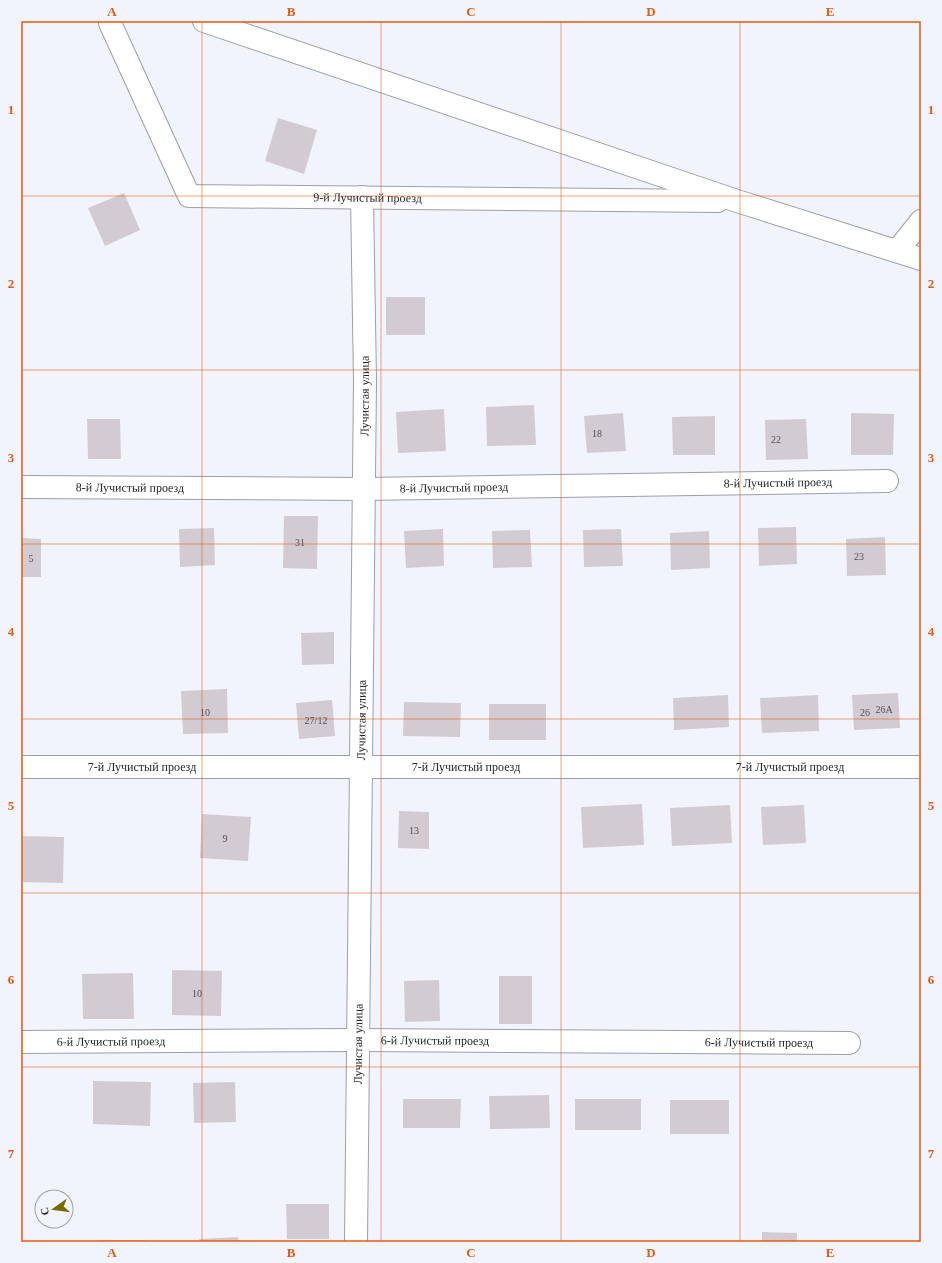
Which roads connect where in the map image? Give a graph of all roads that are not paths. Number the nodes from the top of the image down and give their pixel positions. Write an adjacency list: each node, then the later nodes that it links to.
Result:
1 (111, 21): 3 (street, 9-й Лучистый проезд)
2 (204, 21): 4 (street)
3 (362, 197): 4 (street, 9-й Лучистый проезд); 10 (street, Лучистая улица)
4 (737, 201): 6 (street)
5 (921, 221): 6 (street)
6 (898, 250): 7 (street)
7 (921, 259)
8 (887, 481): 10 (street, 8-й Лучистый проезд)
9 (21, 487): 10 (street, 8-й Лучистый проезд)
10 (364, 489): 12 (street, Лучистая улица)
11 (21, 767): 12 (street, 7-й Лучистый проезд)
12 (361, 767): 13 (street, 7-й Лучистый проезд); 14 (street, Лучистая улица)
13 (916, 767)
14 (358, 1040): 15 (street, 6-й Лучистый проезд); 16 (street, 6-й Лучистый проезд); 17 (street, Лучистая улица)
15 (21, 1042)
16 (849, 1043)
17 (356, 1242)

